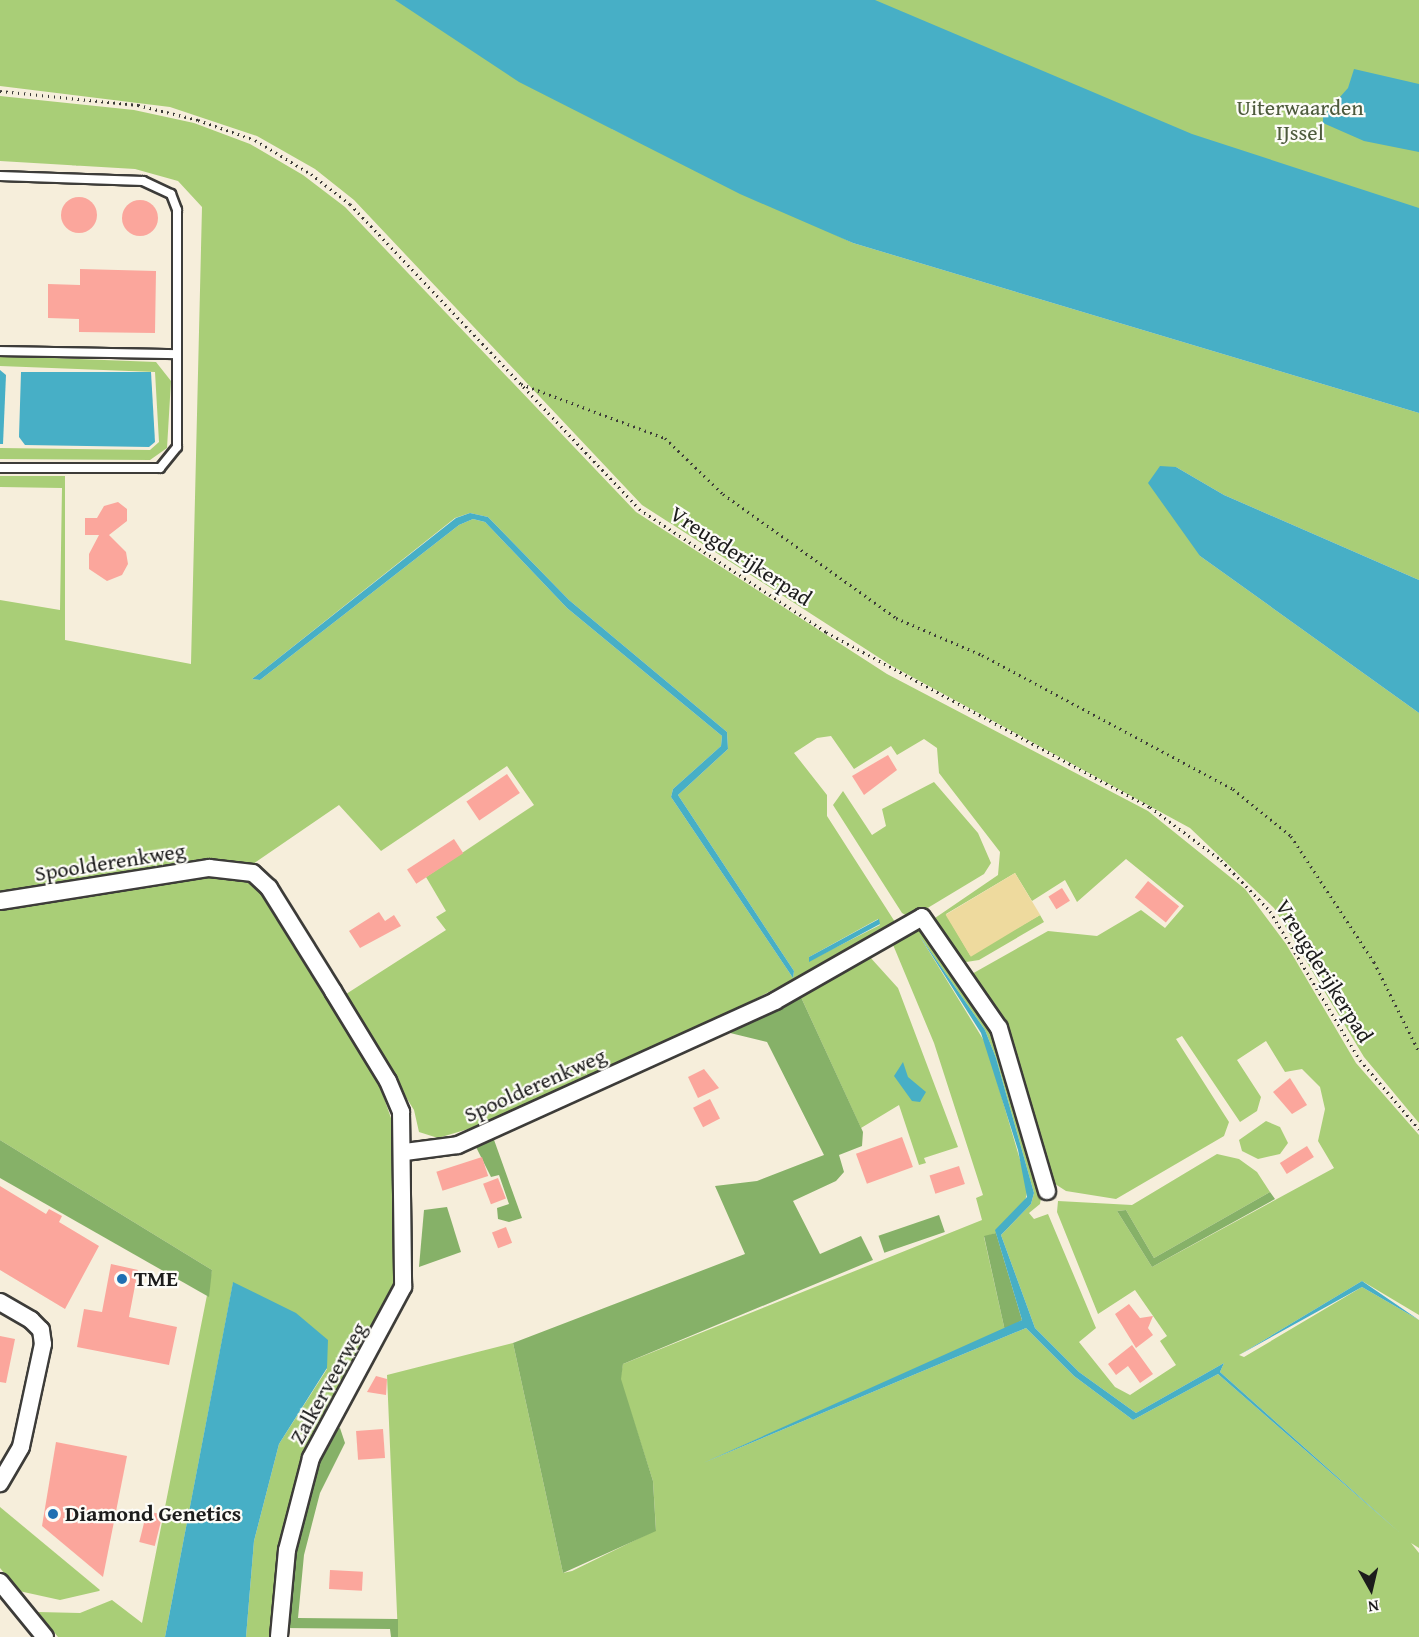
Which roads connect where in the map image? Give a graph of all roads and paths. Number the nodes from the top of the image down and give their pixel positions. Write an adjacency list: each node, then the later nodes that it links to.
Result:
1 (0, 91): 5 (path, Vreugderijkerpad)
2 (0, 176): 4 (lane)
3 (0, 351): 4 (lane)
4 (177, 354): 6 (lane)
5 (519, 383): 8 (path); 9 (path, Vreugderijkerpad)
6 (0, 468)
7 (0, 901): 10 (street, Spoolderenkweg)
8 (1419, 1052)
9 (1419, 1129)
10 (405, 1152): 11 (street, Spoolderenkweg); 16 (street, Zalkerveerweg)
11 (1047, 1191)
12 (0, 1302): 13 (street)
13 (0, 1483)
14 (0, 1582): 15 (street)
15 (45, 1637)
16 (279, 1637)

